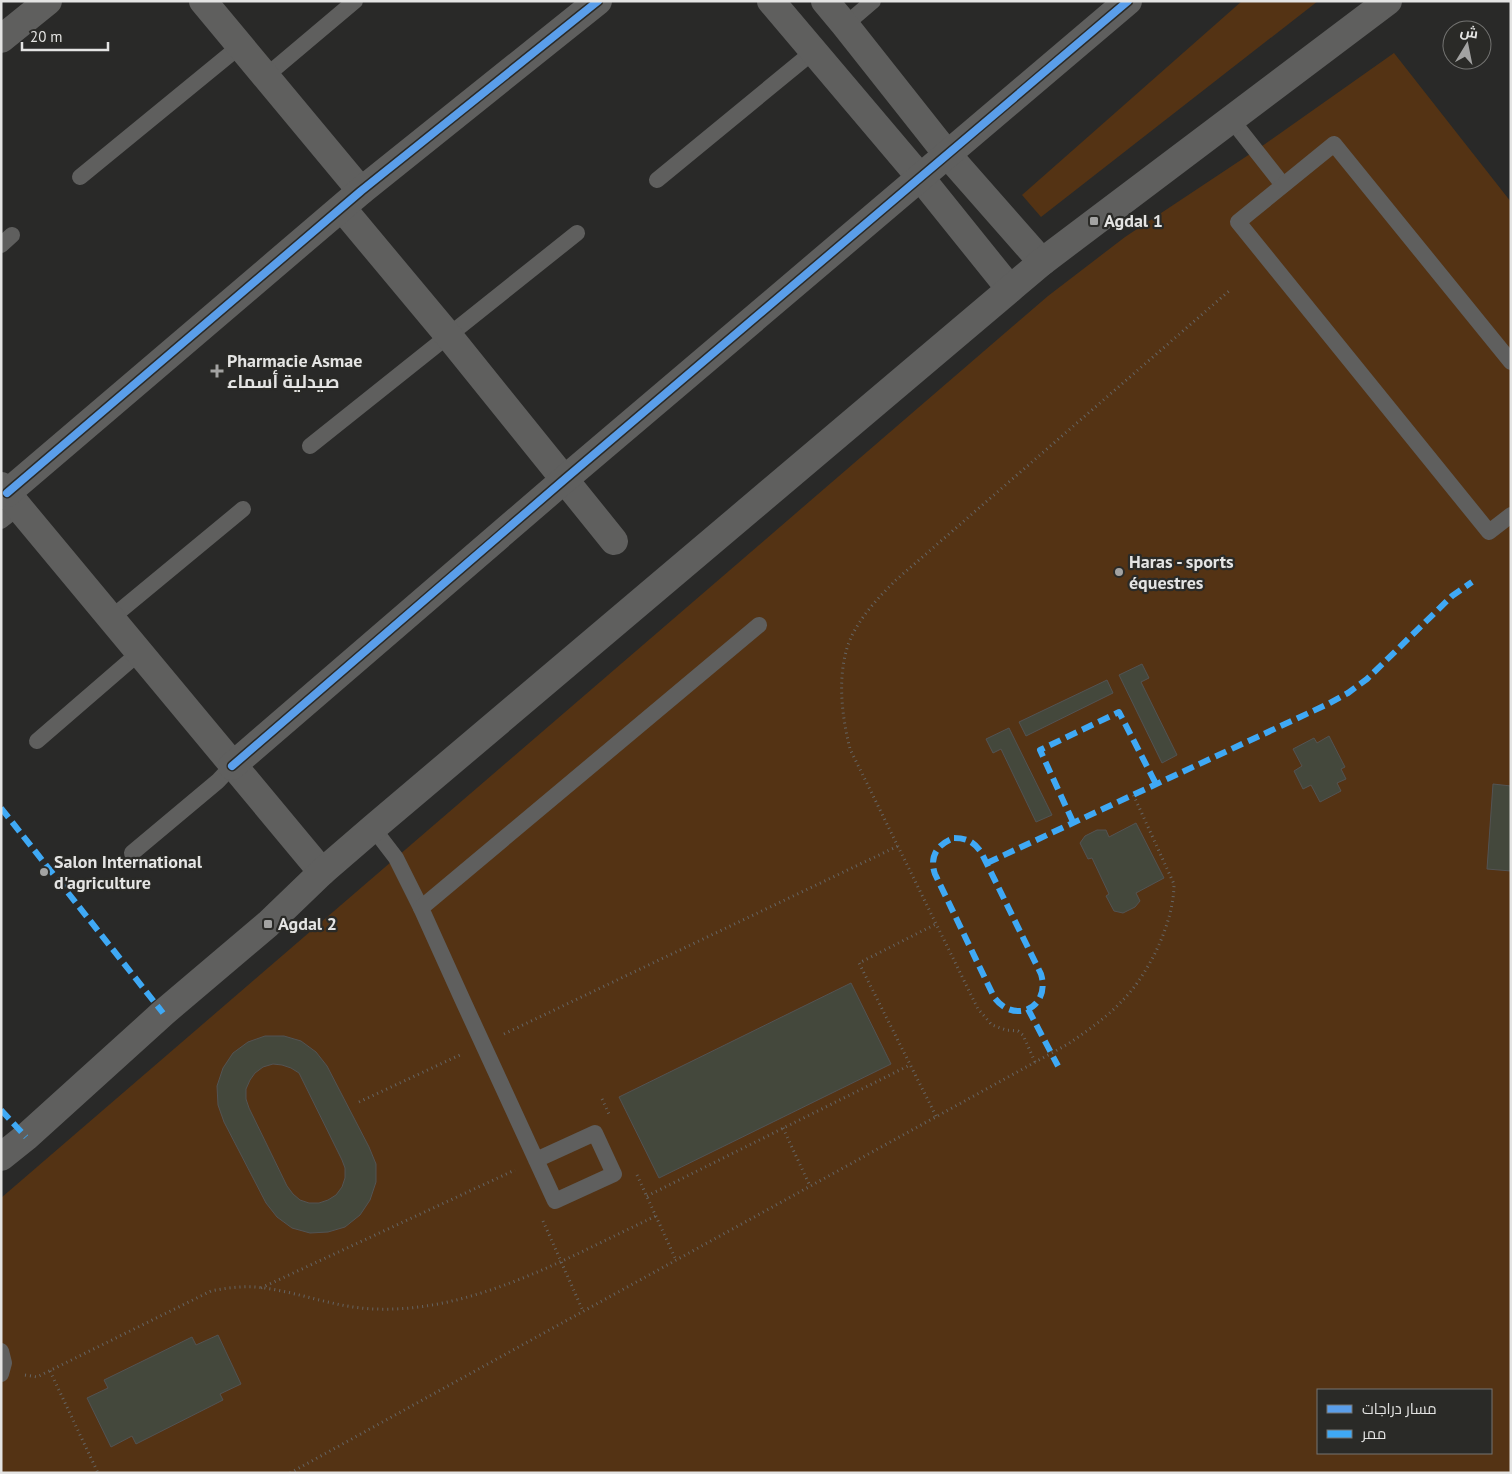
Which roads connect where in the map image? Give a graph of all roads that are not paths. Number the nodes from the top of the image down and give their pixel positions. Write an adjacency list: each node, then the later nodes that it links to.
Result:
1 (48, 1): 11 (street)
2 (203, 1): 12 (street)
3 (355, 1): 14 (lane)
4 (598, 1): 21 (street)
5 (771, 1): 13 (street)
6 (824, 1): 10 (street)
7 (873, 1): 10 (lane)
8 (1128, 1): 16 (street)
9 (1388, 1): 15 (street)
10 (845, 25): 16 (street)
11 (1, 39)
12 (240, 46): 14 (street); 17 (lane)
13 (814, 50): 18 (street); 19 (lane)
14 (266, 76): 21 (street)
15 (1230, 119): 20 (lane); 23 (street)
16 (947, 154): 18 (street); 23 (street)
17 (80, 177)
18 (920, 177): 24 (street); 28 (street)
19 (657, 180)
20 (1283, 185): 26 (lane); 31 (lane)
21 (352, 200): 25 (street); 29 (street)
22 (577, 233): 25 (lane)
23 (1042, 262): 24 (street)
24 (1010, 289): 38 (street)
25 (448, 335): 27 (lane); 28 (street)
26 (1511, 362)
27 (310, 446)
28 (565, 480): 32 (street); 37 (street)
29 (7, 502): 33 (street)
30 (243, 509): 33 (lane)
31 (1511, 515)
32 (614, 541)
33 (110, 619): 35 (street)
34 (759, 625): 41 (lane)
35 (140, 652): 36 (lane); 37 (street)
36 (37, 741)
37 (232, 766): 39 (lane); 40 (street)
38 (372, 828): 40 (street); 41 (lane)
39 (132, 853)
40 (322, 872): 42 (street)
41 (421, 908): 43 (lane)
42 (1, 1157)
43 (536, 1160): 43 (lane)
44 (1, 1351): 45 (lane)
45 (2, 1373)

